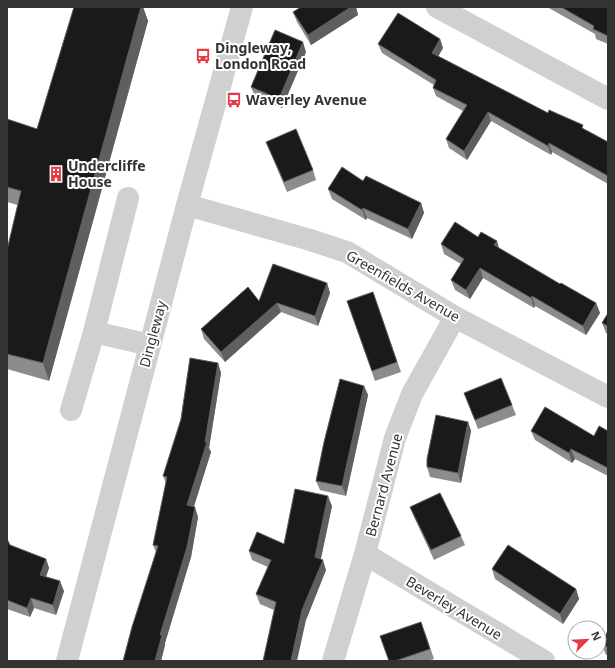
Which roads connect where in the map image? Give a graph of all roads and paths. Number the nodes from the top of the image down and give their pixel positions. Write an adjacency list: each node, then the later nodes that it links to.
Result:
1 (242, 7): 5 (street, Dingleway)
2 (438, 7): 3 (street)
3 (608, 99)
4 (128, 198): 7 (street)
5 (187, 205): 6 (street, Greenfields Avenue); 8 (street, Dingleway)
6 (454, 317): 9 (street, Greenfields Avenue); 11 (street, Bernard Avenue)
7 (94, 332): 8 (street); 10 (street)
8 (150, 345): 12 (street, Dingleway)
9 (608, 397)
10 (70, 410)
11 (365, 554): 13 (street, Bernard Avenue); 14 (street, Beverley Avenue)
12 (67, 661)
13 (333, 661)
14 (544, 661)

